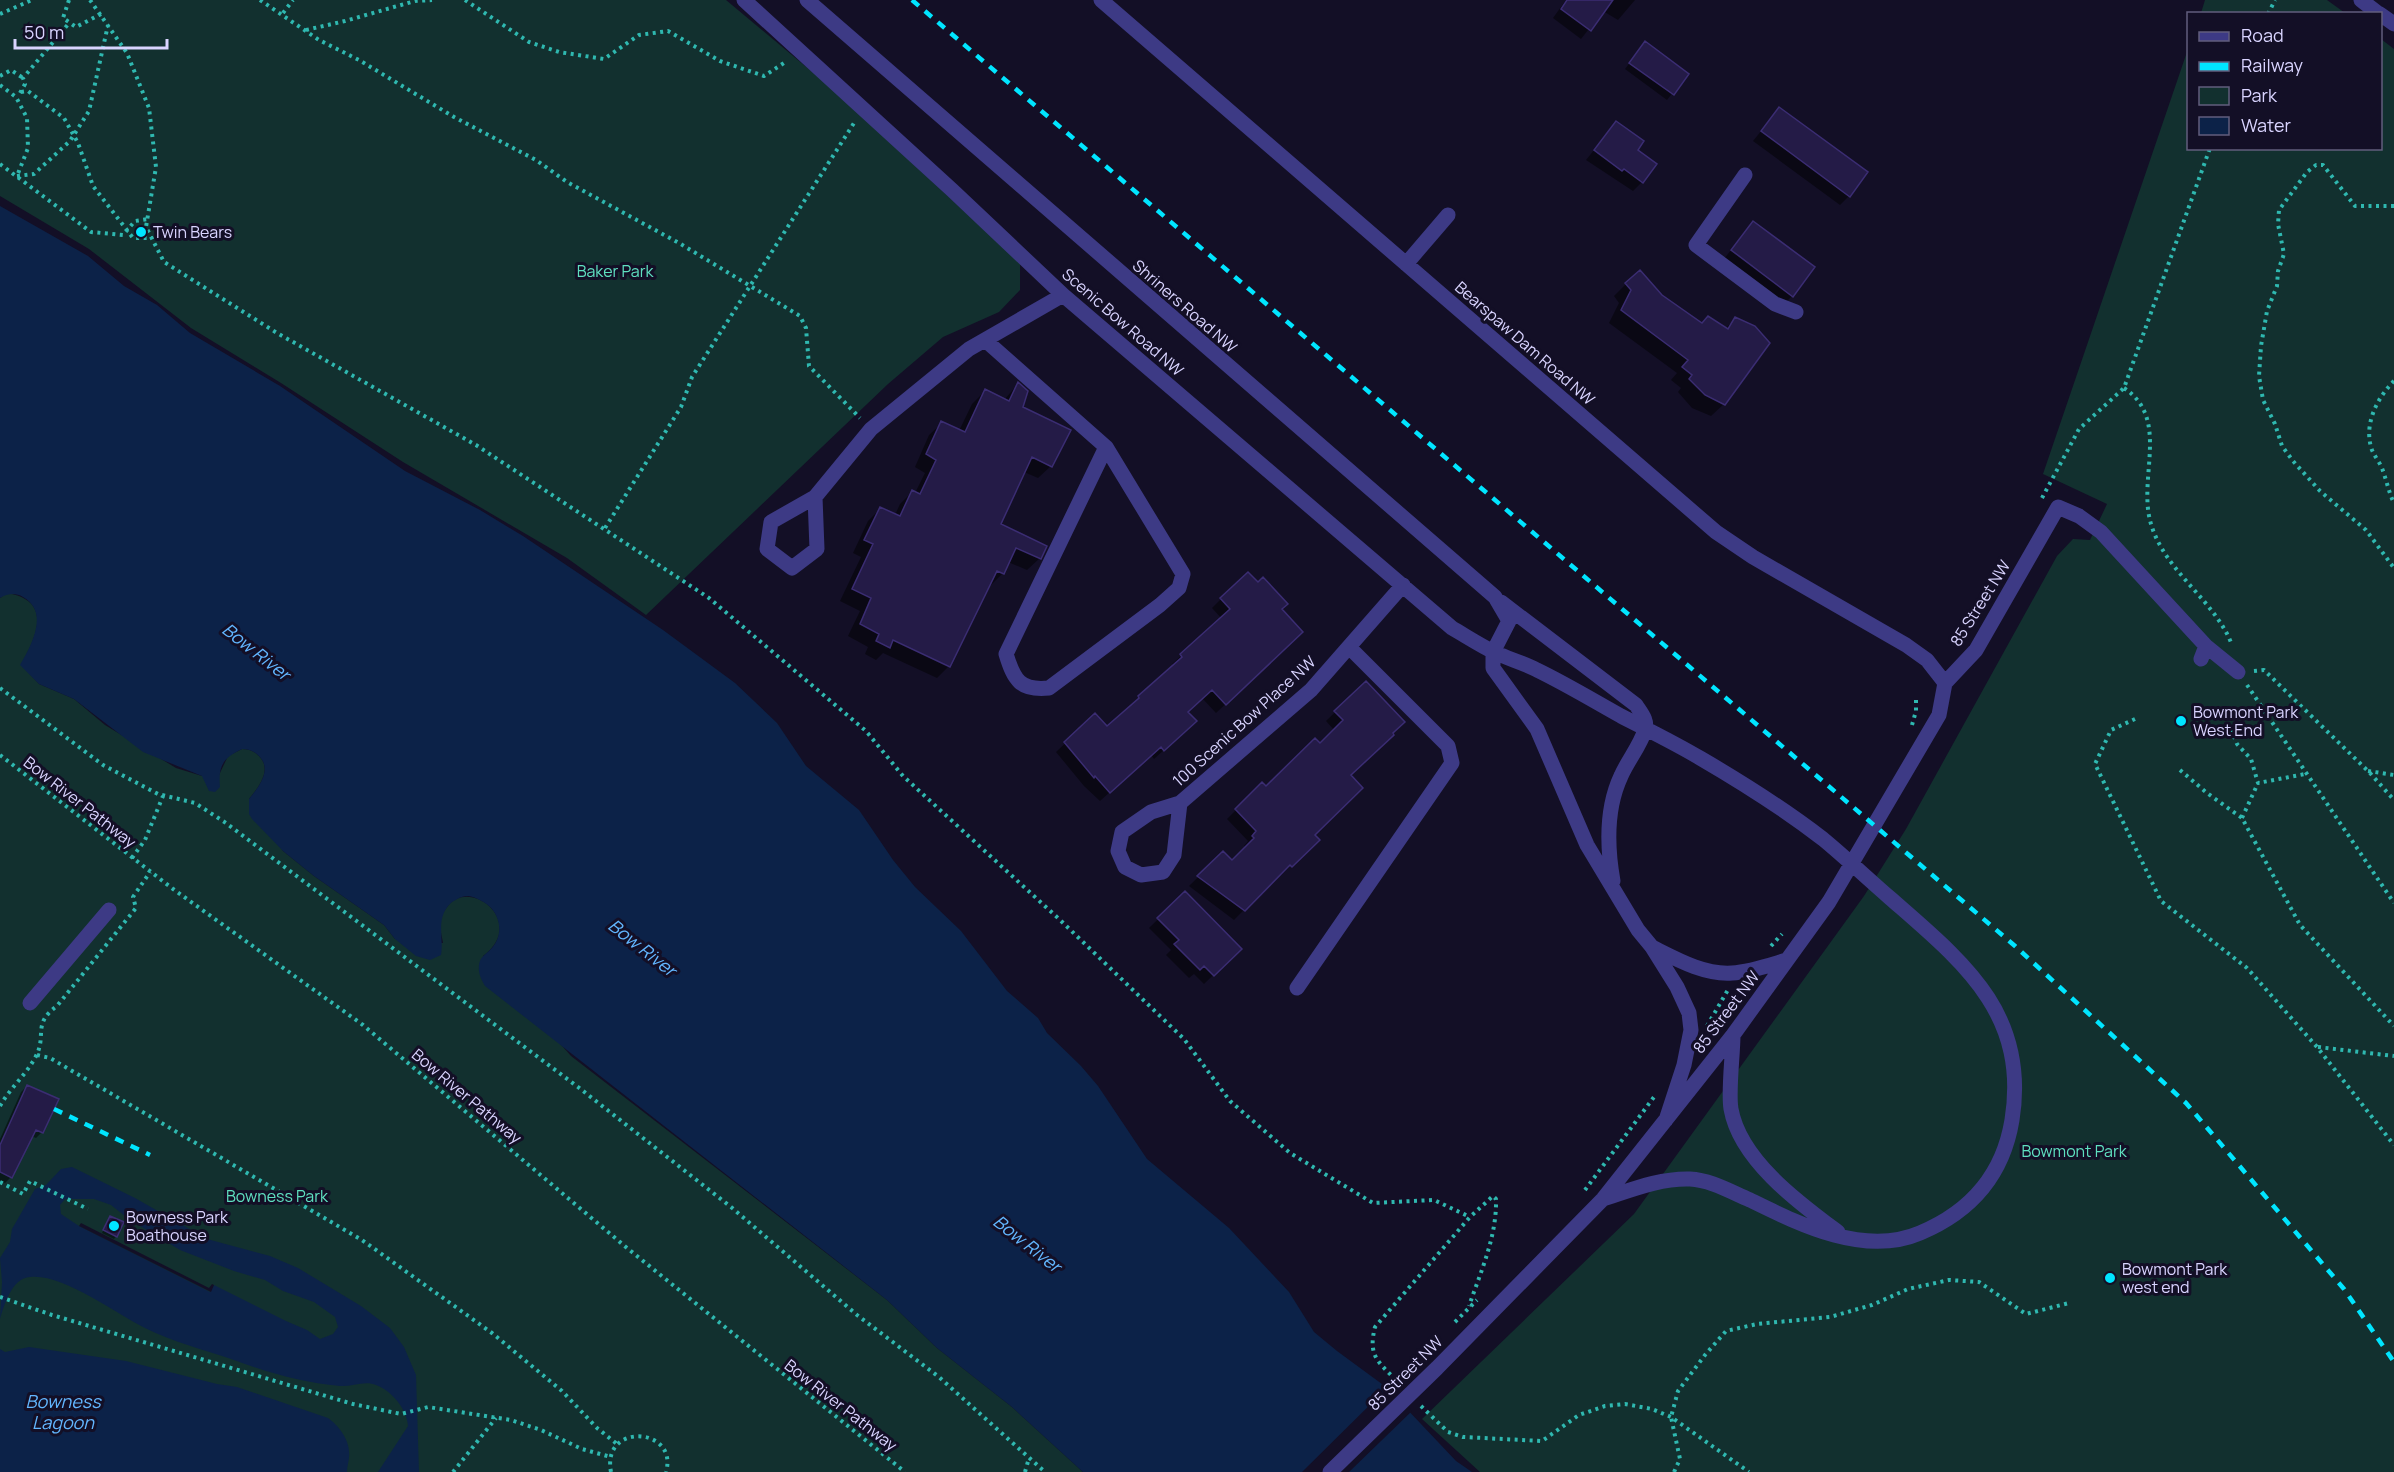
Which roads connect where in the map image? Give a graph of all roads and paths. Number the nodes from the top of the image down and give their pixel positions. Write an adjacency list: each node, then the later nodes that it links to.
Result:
1 (32, 0): 13 (path)
2 (69, 0): 16 (path)
3 (91, 0): 14 (path)
4 (260, 0): 15 (path)
5 (293, 0): 15 (path)
6 (432, 0): 18 (path)
7 (465, 0): 19 (path)
8 (744, 0): 19 (street, Scenic Bow Road NW)
9 (807, 0): 52 (street, Shriners Road NW)
10 (1101, 0): 37 (street, Bearspaw Dam Road NW)
11 (2361, 0): 12 (street)
12 (2377, 12)
13 (0, 14)
14 (101, 14): 16 (path); 17 (path)
15 (283, 14): 18 (path)
16 (70, 22): 22 (path)
17 (108, 25): 27 (path); 34 (path)
18 (305, 30): 38 (path)
19 (801, 52): 26 (street, Scenic Bow Road NW)
20 (0, 69): 21 (path)
21 (2, 74): 22 (path)
22 (23, 78): 24 (path)
23 (0, 85): 25 (path)
24 (21, 92): 25 (path); 27 (path)
25 (16, 97): 31 (path)
26 (863, 108): 38 (path); 39 (street, Scenic Bow Road NW)
27 (74, 136): 31 (path); 35 (path)
28 (2209, 150): 43 (path)
29 (0, 164): 31 (path)
30 (1746, 175): 40 (street)
31 (17, 176): 35 (path)
32 (2394, 206): 50 (path)
33 (1448, 215): 37 (street)
34 (148, 219): 35 (path); 36 (path)
35 (129, 230): 36 (path)
36 (152, 238): 49 (path)
37 (1406, 264): 56 (street, Bearspaw Dam Road NW)
38 (751, 287): 44 (path); 49 (path)
39 (1063, 295): 41 (street); 51 (street, Scenic Bow Road NW)
40 (1796, 312)
41 (985, 340): 44 (street); 45 (street)
42 (2394, 381): 47 (path)
43 (2124, 388): 48 (path); 55 (path)
44 (871, 429): 46 (street)
45 (1106, 447): 45 (street)
46 (815, 498): 46 (street)
47 (2394, 503)
48 (2037, 506)
49 (605, 528): 99 (path)
50 (2394, 568)
51 (1403, 585): 53 (street, 100 Scenic Bow Place NW); 54 (street, Scenic Bow Road NW)
52 (1495, 597): 54 (street, Shriners Road NW); 60 (street)
53 (1349, 647): 71 (street, 100 Scenic Bow Place NW); 83 (street)
54 (1493, 652): 60 (street, Scenic Bow Road NW); 75 (street)
55 (2238, 672): 56 (street, 85 Street NW); 65 (path); 66 (path)
56 (1945, 683): 81 (street, 85 Street NW)
57 (0, 688): 69 (path)
58 (1919, 698): 62 (path)
59 (2135, 719): 88 (path)
60 (1645, 729): 75 (street); 100 (street, Scenic Bow Road NW)
61 (2231, 729): 68 (path)
62 (1909, 733)
63 (0, 755): 73 (path, Bow River Pathway)
64 (2180, 770): 72 (path)
65 (2367, 770): 67 (path); 70 (path)
66 (2305, 774): 68 (path); 76 (path)
67 (2394, 775)
68 (2258, 783): 72 (path)
69 (163, 796): 73 (path); 110 (path)
70 (2394, 800)
71 (1180, 802): 71 (street, 100 Scenic Bow Place NW)
72 (2242, 818): 85 (path)
73 (132, 858): 74 (path, Bow River Pathway)
74 (150, 872): 89 (path); 114 (path, Bow River Pathway)
75 (1615, 890): 79 (street)
76 (2394, 903)
77 (109, 910): 84 (street)
78 (1784, 932): 80 (path)
79 (1653, 946): 81 (street); 93 (street)
80 (1770, 947)
81 (1787, 960): 87 (street, 85 Street NW)
82 (1731, 982): 86 (path)
83 (1297, 988)
84 (30, 1003)
85 (2394, 1026)
86 (1699, 1030)
87 (1733, 1035): 93 (street, 85 Street NW); 100 (street)
88 (2317, 1047): 90 (path); 94 (path)
89 (37, 1055): 92 (path); 108 (path)
90 (2394, 1056)
91 (1659, 1090): 96 (path)
92 (0, 1106)
93 (1666, 1120): 97 (street, 85 Street NW)
94 (2394, 1145)
95 (0, 1182): 98 (path)
96 (1583, 1192)
97 (1603, 1199): 100 (street, Scenic Bow Road NW); 117 (street, 85 Street NW)
98 (88, 1209)
99 (1470, 1217): 101 (path); 104 (path)
100 (1843, 1236)
101 (1483, 1296)
102 (0, 1297): 106 (path)
103 (2069, 1303): 107 (path)
104 (1396, 1380)
105 (1419, 1404): 107 (path)
106 (497, 1417): 109 (path); 111 (path)
107 (1671, 1417): 118 (path); 119 (path)
108 (617, 1444): 109 (path); 113 (path)
109 (611, 1457): 112 (path)
110 (1029, 1458): 115 (path); 116 (path)
111 (453, 1472)
112 (611, 1472)
113 (666, 1472)
114 (905, 1472)
115 (1025, 1472)
116 (1045, 1472)
117 (1330, 1472)
118 (1674, 1472)
119 (1749, 1472)

